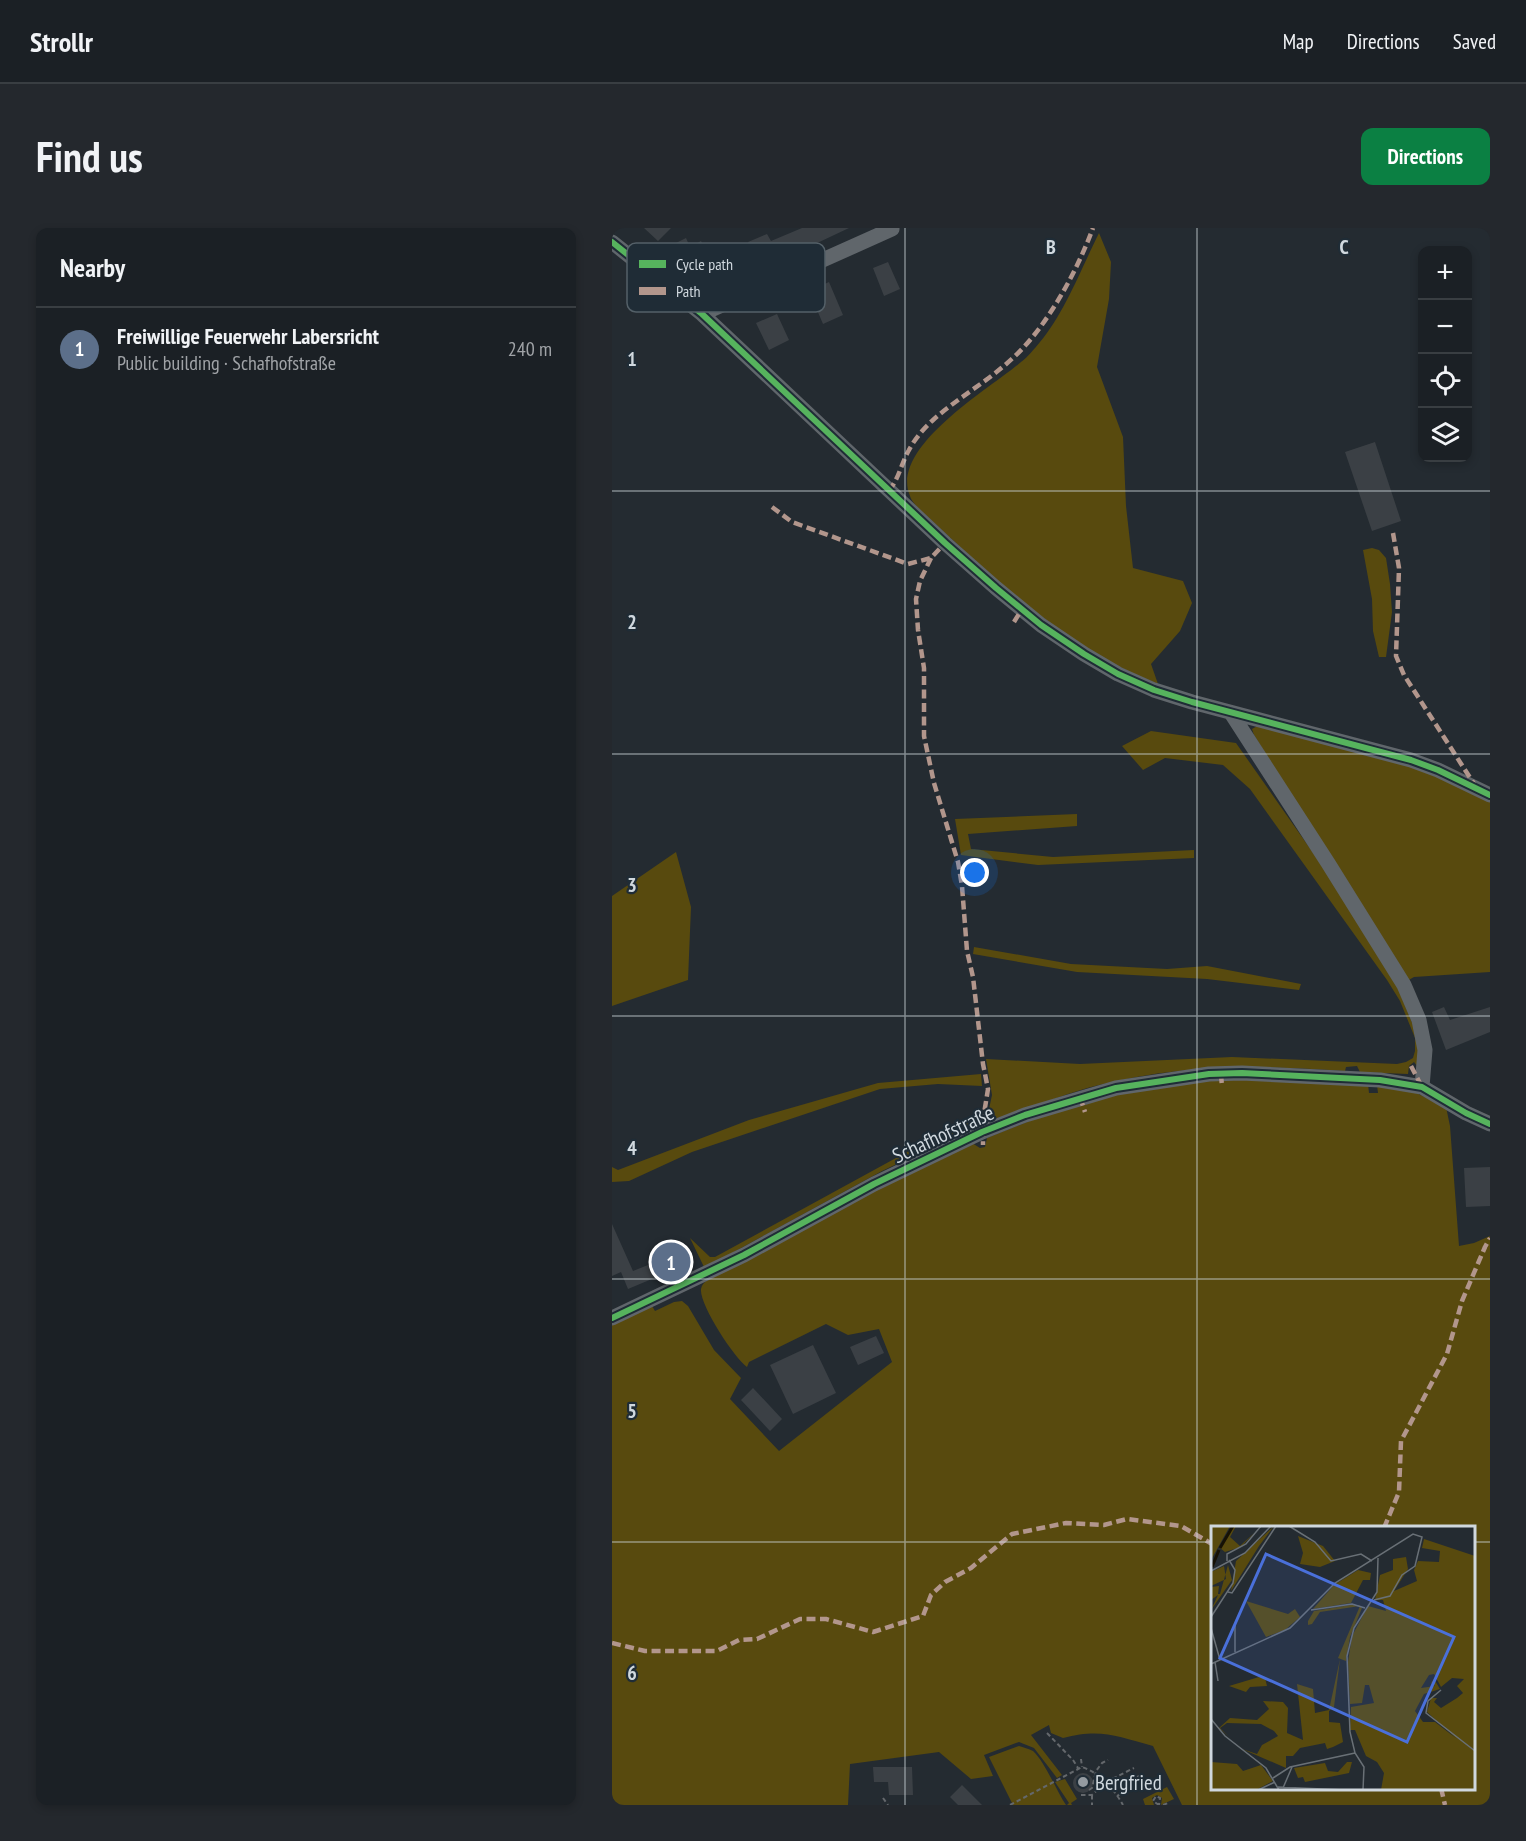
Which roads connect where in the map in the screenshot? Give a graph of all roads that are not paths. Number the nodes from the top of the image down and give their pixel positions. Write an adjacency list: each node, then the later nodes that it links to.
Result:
1 (892, 229): 4 (street)
2 (612, 242): 3 (street)
3 (627, 254)
4 (825, 259)
5 (700, 312): 7 (street)
6 (706, 312): 7 (street)
7 (702, 314): 8 (street)
8 (1231, 713): 9 (street); 10 (street)
9 (1490, 795)
10 (1422, 1087): 11 (street); 12 (street, Schafhofstraße)
11 (1490, 1124)
12 (612, 1318)

